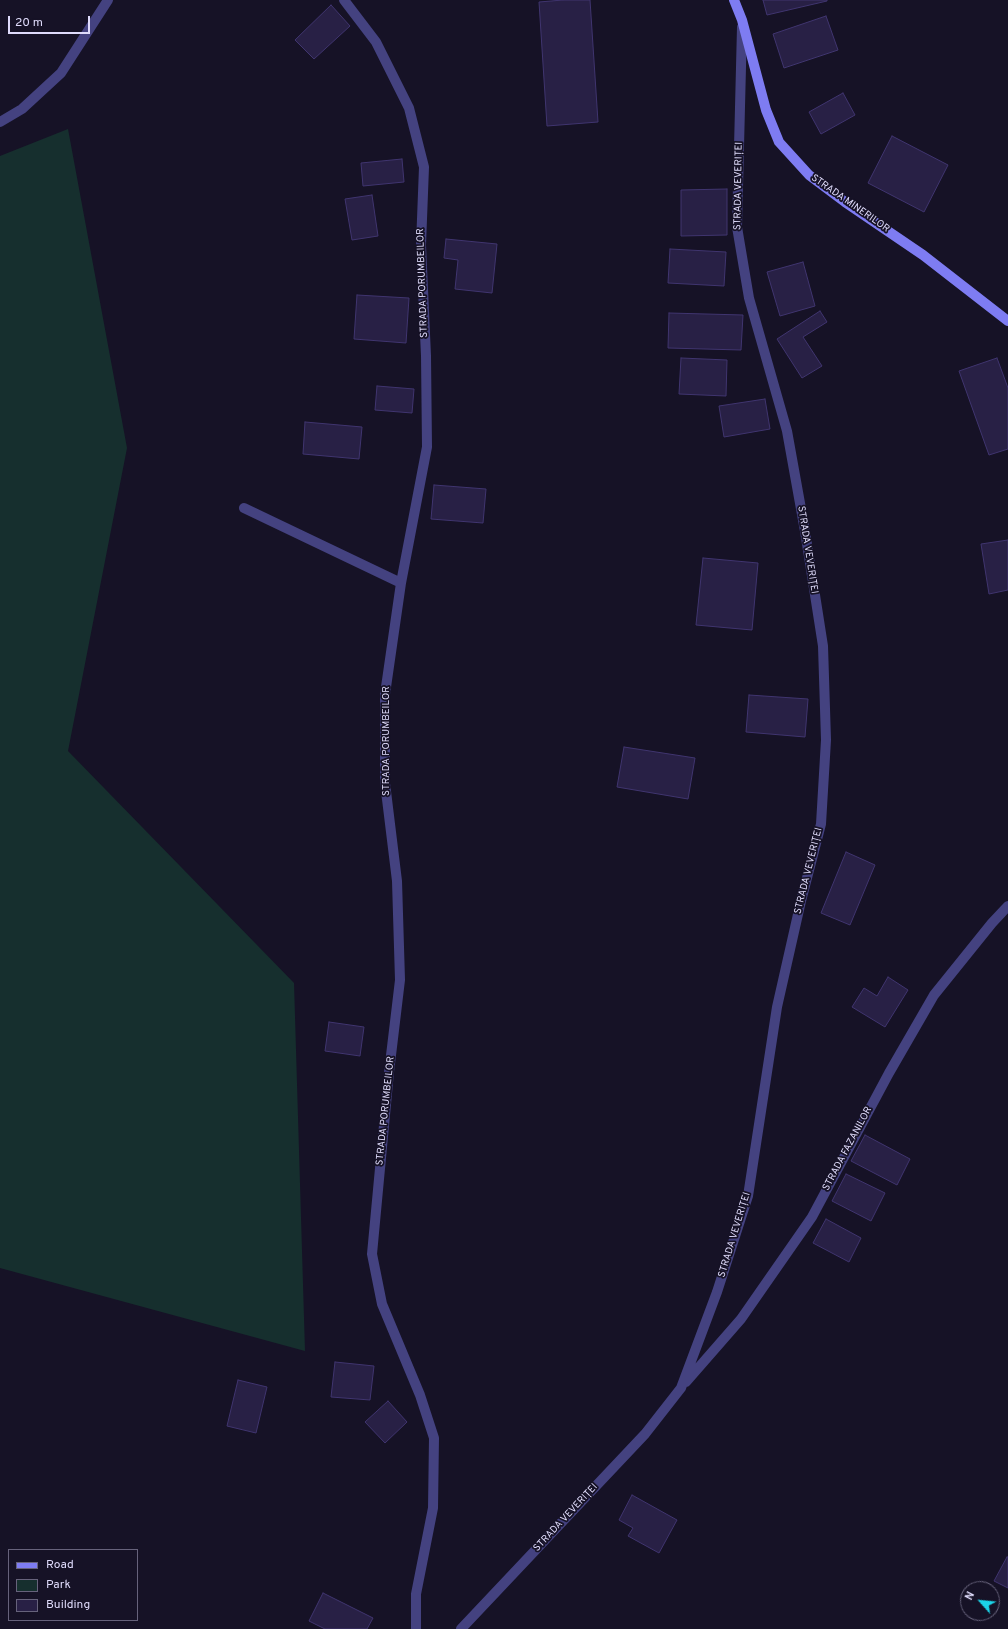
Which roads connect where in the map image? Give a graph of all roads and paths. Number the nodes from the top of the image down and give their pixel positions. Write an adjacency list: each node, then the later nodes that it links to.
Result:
1 (108, 0): 5 (street)
2 (344, 0): 8 (street, STRADA PORUMBEILOR)
3 (734, 0): 4 (main road, STRADA MINERILOR)
4 (742, 20): 6 (main road, STRADA MINERILOR); 10 (street, STRADA VEVERIȚEI)
5 (0, 122)
6 (1008, 321)
7 (244, 508): 8 (street)
8 (401, 584): 11 (street, STRADA PORUMBEILOR)
9 (1008, 906): 10 (street, STRADA FAZANILOR)
10 (681, 1388): 12 (street, STRADA VEVERIȚEI)
11 (416, 1629)
12 (461, 1629)

